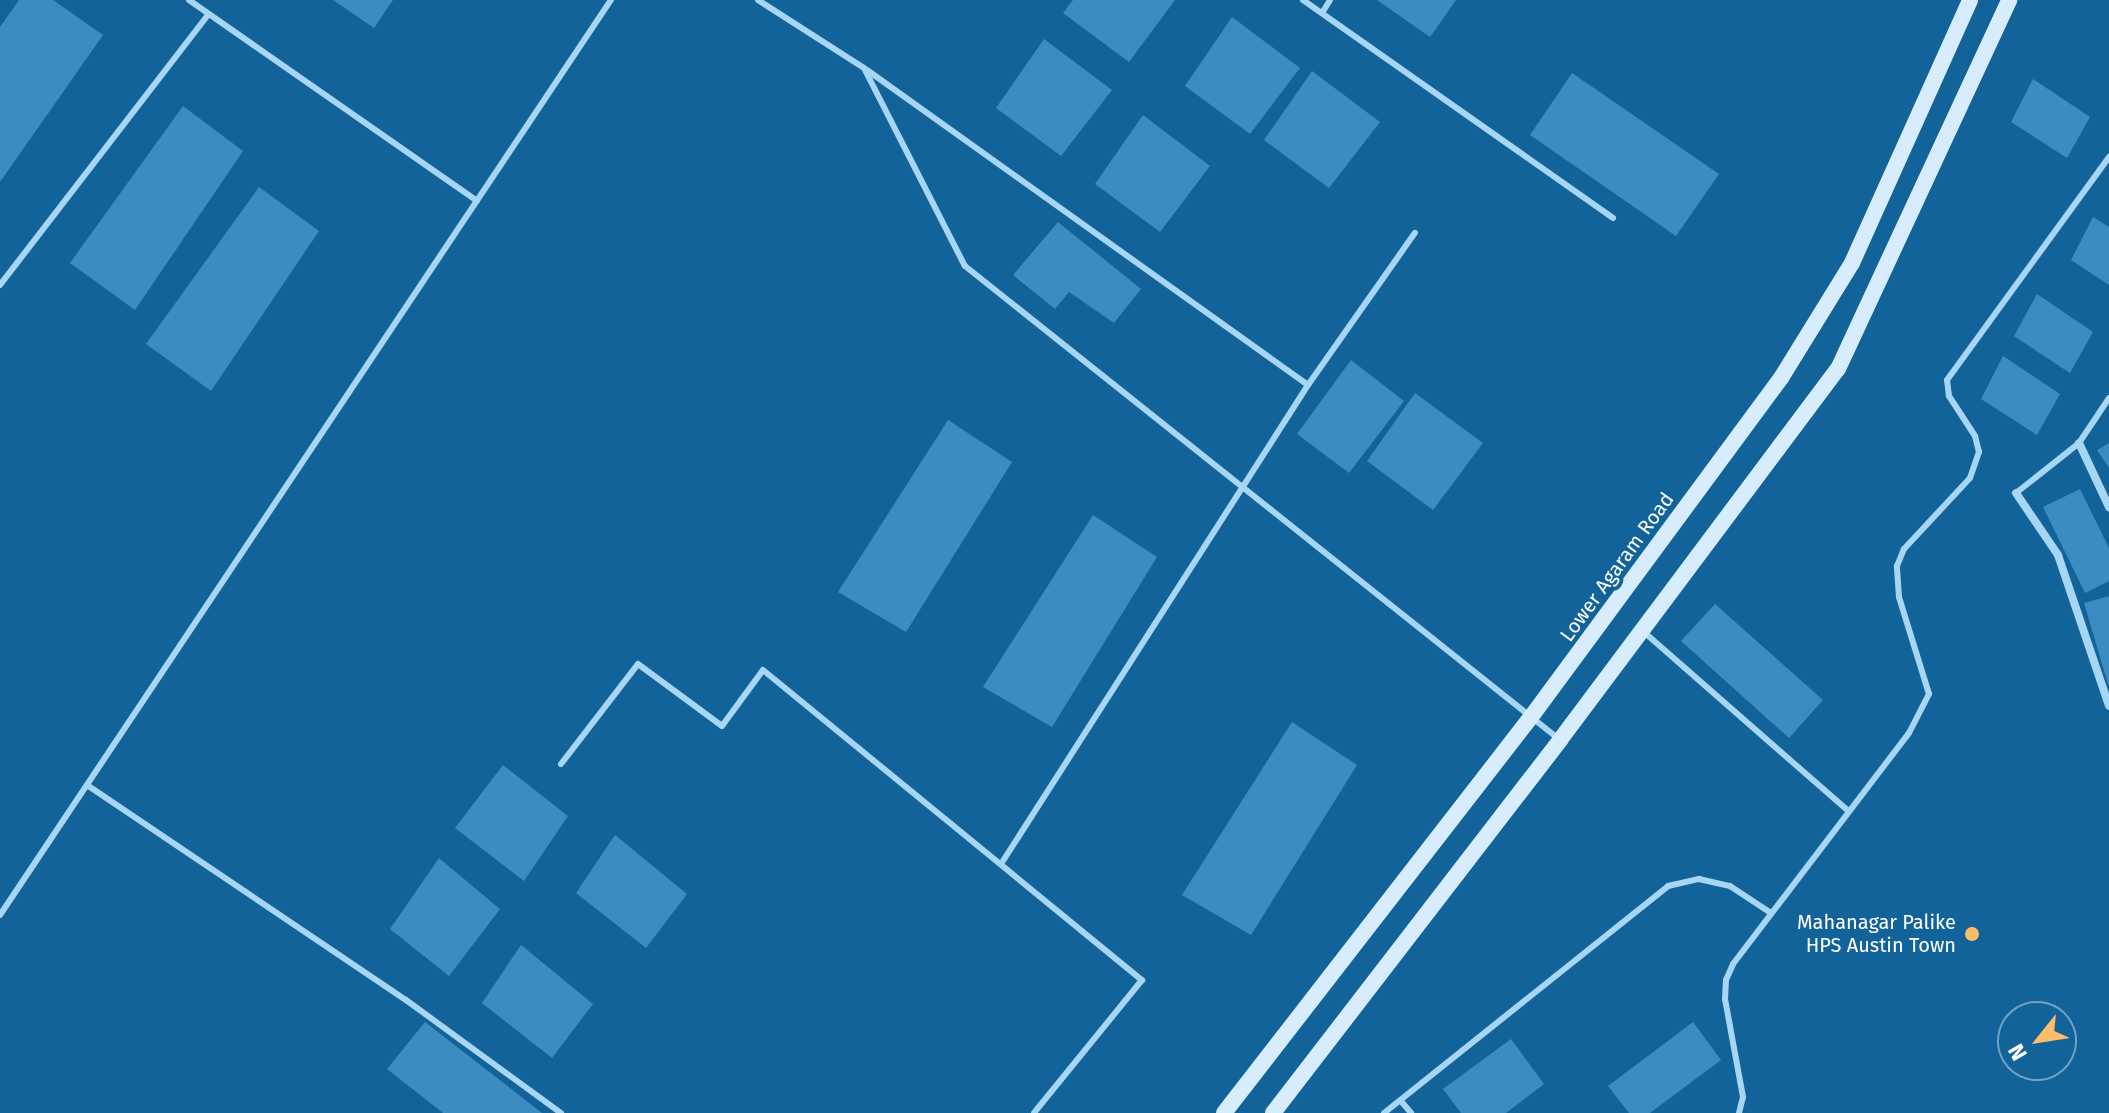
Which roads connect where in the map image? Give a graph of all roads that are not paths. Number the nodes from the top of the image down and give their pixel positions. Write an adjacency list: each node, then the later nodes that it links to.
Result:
1 (189, 0): 9 (lane)
2 (611, 0): 12 (lane)
3 (758, 0): 10 (lane)
4 (1303, 0): 8 (lane)
5 (1330, 0): 8 (lane)
6 (1970, 0): 24 (main road, Lower Agaram Road)
7 (2009, 0): 22 (main road)
8 (1322, 13): 13 (lane)
9 (209, 14): 12 (lane); 15 (lane)
10 (864, 68): 16 (lane); 19 (lane)
11 (2109, 157): 28 (lane)
12 (477, 201): 27 (lane)
13 (1613, 218)
14 (1415, 233): 16 (lane)
15 (0, 285)
16 (1308, 385): 19 (lane)
17 (2109, 398): 18 (lane)
18 (2079, 443): 20 (lane); 21 (street)
19 (1243, 488): 24 (lane); 29 (lane)
20 (2016, 493): 23 (street)
21 (2109, 507)
22 (1642, 630): 25 (main road); 28 (lane)
23 (2109, 706)
24 (1531, 717): 25 (lane); 35 (main road, Lower Agaram Road)
25 (1560, 740): 36 (main road)
26 (561, 764): 29 (lane)
27 (87, 785): 31 (lane); 33 (lane)
28 (1848, 811): 30 (lane)
29 (1001, 864): 34 (lane)
30 (1771, 913): 32 (lane); 39 (lane)
31 (0, 915)
32 (1401, 1101): 37 (lane); 38 (lane)
33 (561, 1113)
34 (1034, 1113)
35 (1224, 1113)
36 (1273, 1113)
37 (1384, 1113)
38 (1411, 1113)
39 (1739, 1113)

